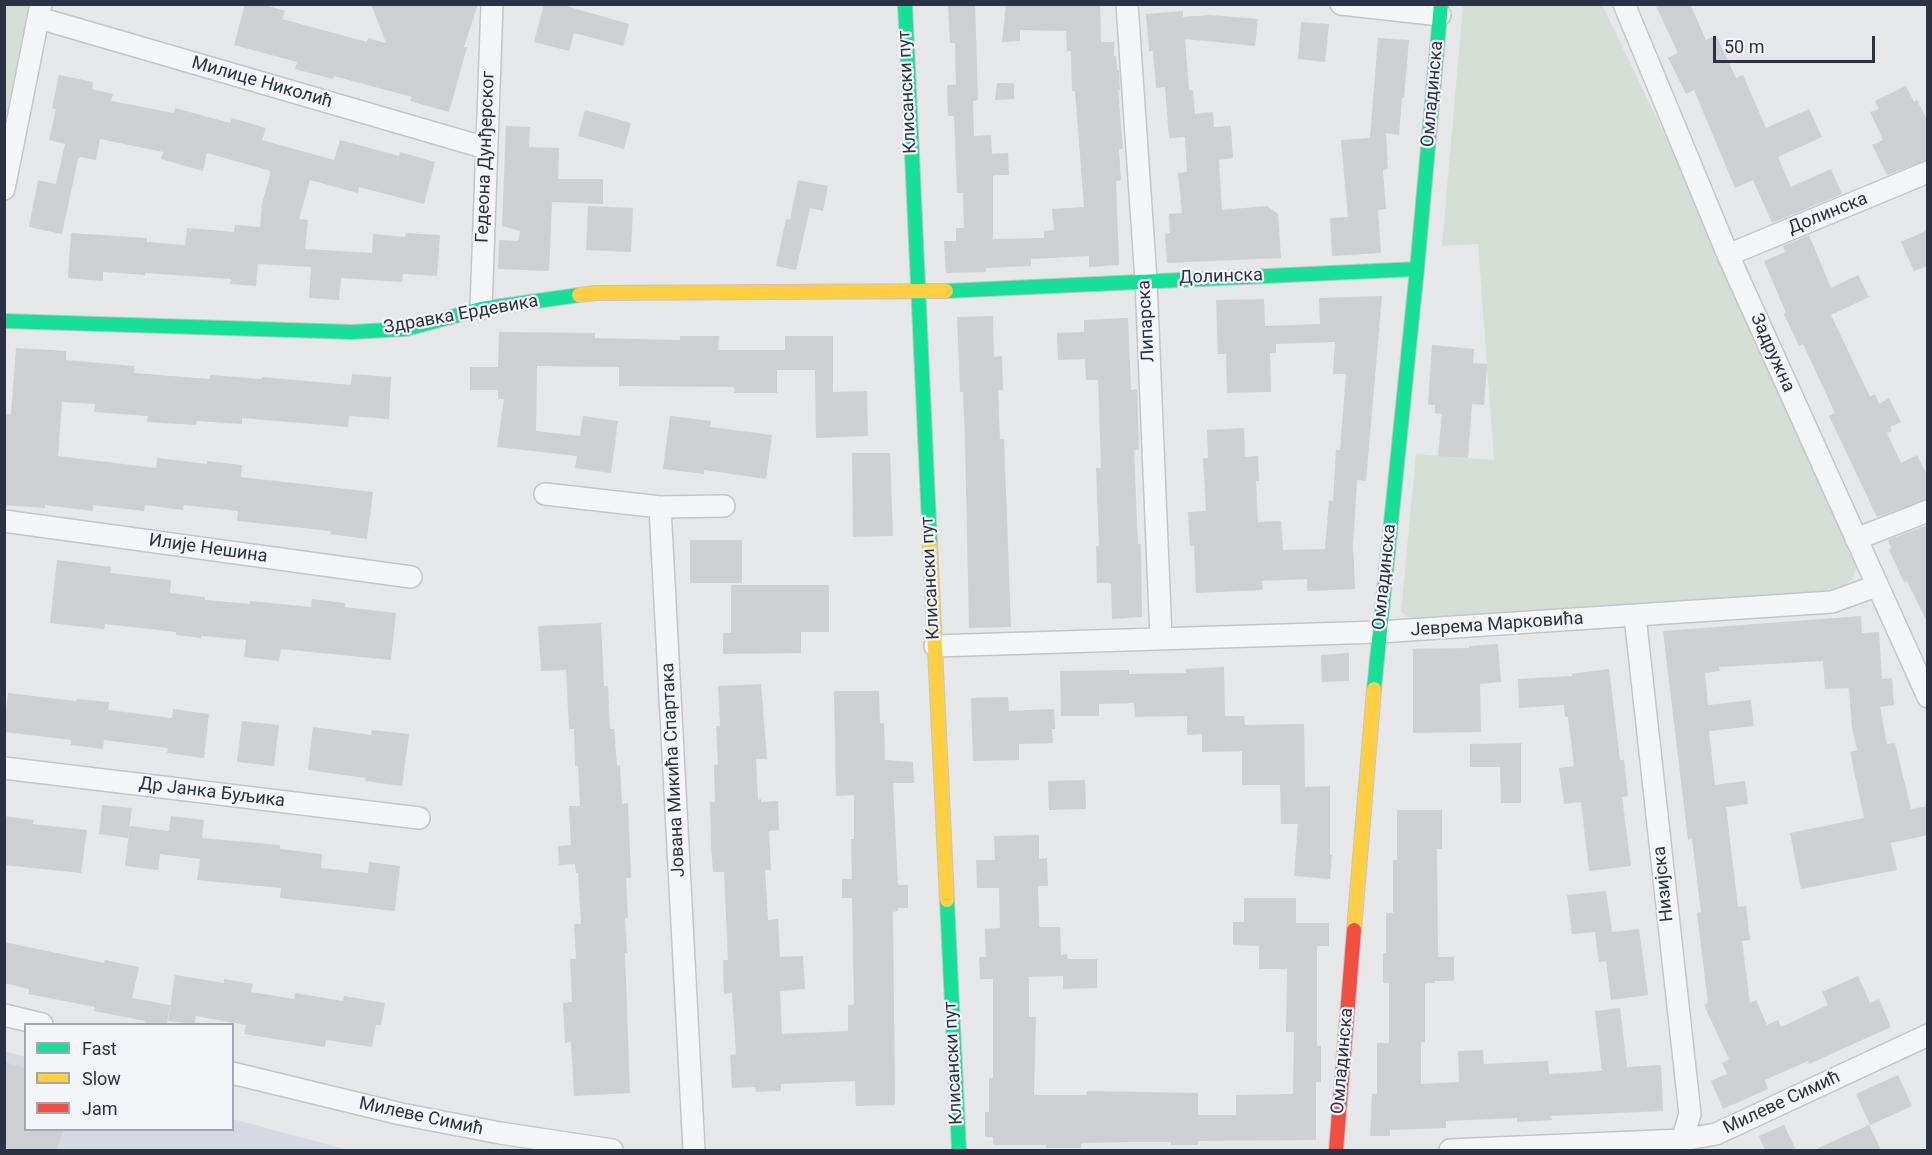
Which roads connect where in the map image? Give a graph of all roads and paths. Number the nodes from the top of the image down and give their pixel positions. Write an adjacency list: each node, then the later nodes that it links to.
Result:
1 (492, 4): 8 (street, Гедеона Дунђерског)
2 (904, 4): 14 (street, Клисански пут)
3 (1127, 4): 13 (street, Липарска)
4 (1341, 4): 6 (street)
5 (1624, 4): 11 (street, Задружна)
6 (1440, 10): 12 (street, Омладинска)
7 (40, 11): 8 (street, Милице Николић); 10 (street)
8 (486, 148): 15 (street, Гедеона Дунђерског)
9 (1928, 172): 11 (street, Долинска)
10 (4, 189)
11 (1728, 255): 22 (street, Задружна)
12 (1417, 269): 13 (street, Долинска); 26 (street, Омладинска)
13 (1146, 280): 14 (street, Долинска); 27 (street, Липарска)
14 (917, 292): 15 (street, Здравка Ердевика); 28 (street, Клисански пут)
15 (481, 309): 16 (street, Здравка Ердевика)
16 (4, 321)
17 (544, 494): 19 (street)
18 (724, 506): 19 (street)
19 (660, 507): 40 (street, Јована Микића Спартака)
20 (1928, 510): 22 (street)
21 (4, 521): 23 (street, Илије Нешина)
22 (1856, 539): 24 (street, Задружна)
23 (411, 577)
24 (1876, 586): 25 (street, Јеврема Марковића); 29 (street, Задружна)
25 (1635, 616): 26 (street, Јеврема Марковића); 36 (street, Низијска)
26 (1379, 632): 27 (street, Јеврема Марковића); 42 (street, Омладинска)
27 (1161, 638): 28 (street, Јеврема Марковића)
28 (935, 646): 41 (street, Клисански пут)
29 (1928, 697)
30 (4, 768): 31 (street, Др Јанка Буљика)
31 (419, 818)
32 (4, 1015): 33 (street)
33 (38, 1023)
34 (1928, 1035): 37 (street, Милеве Симић)
35 (234, 1073): 39 (street, Милеве Симић)
36 (1690, 1114): 37 (street); 38 (street, Низијска)
37 (1720, 1142): 38 (street, Милеве Симић)
38 (1682, 1145): 43 (street, Милеве Симић)
39 (612, 1150)
40 (694, 1150)
41 (959, 1150)
42 (1336, 1150)
43 (1450, 1150)

